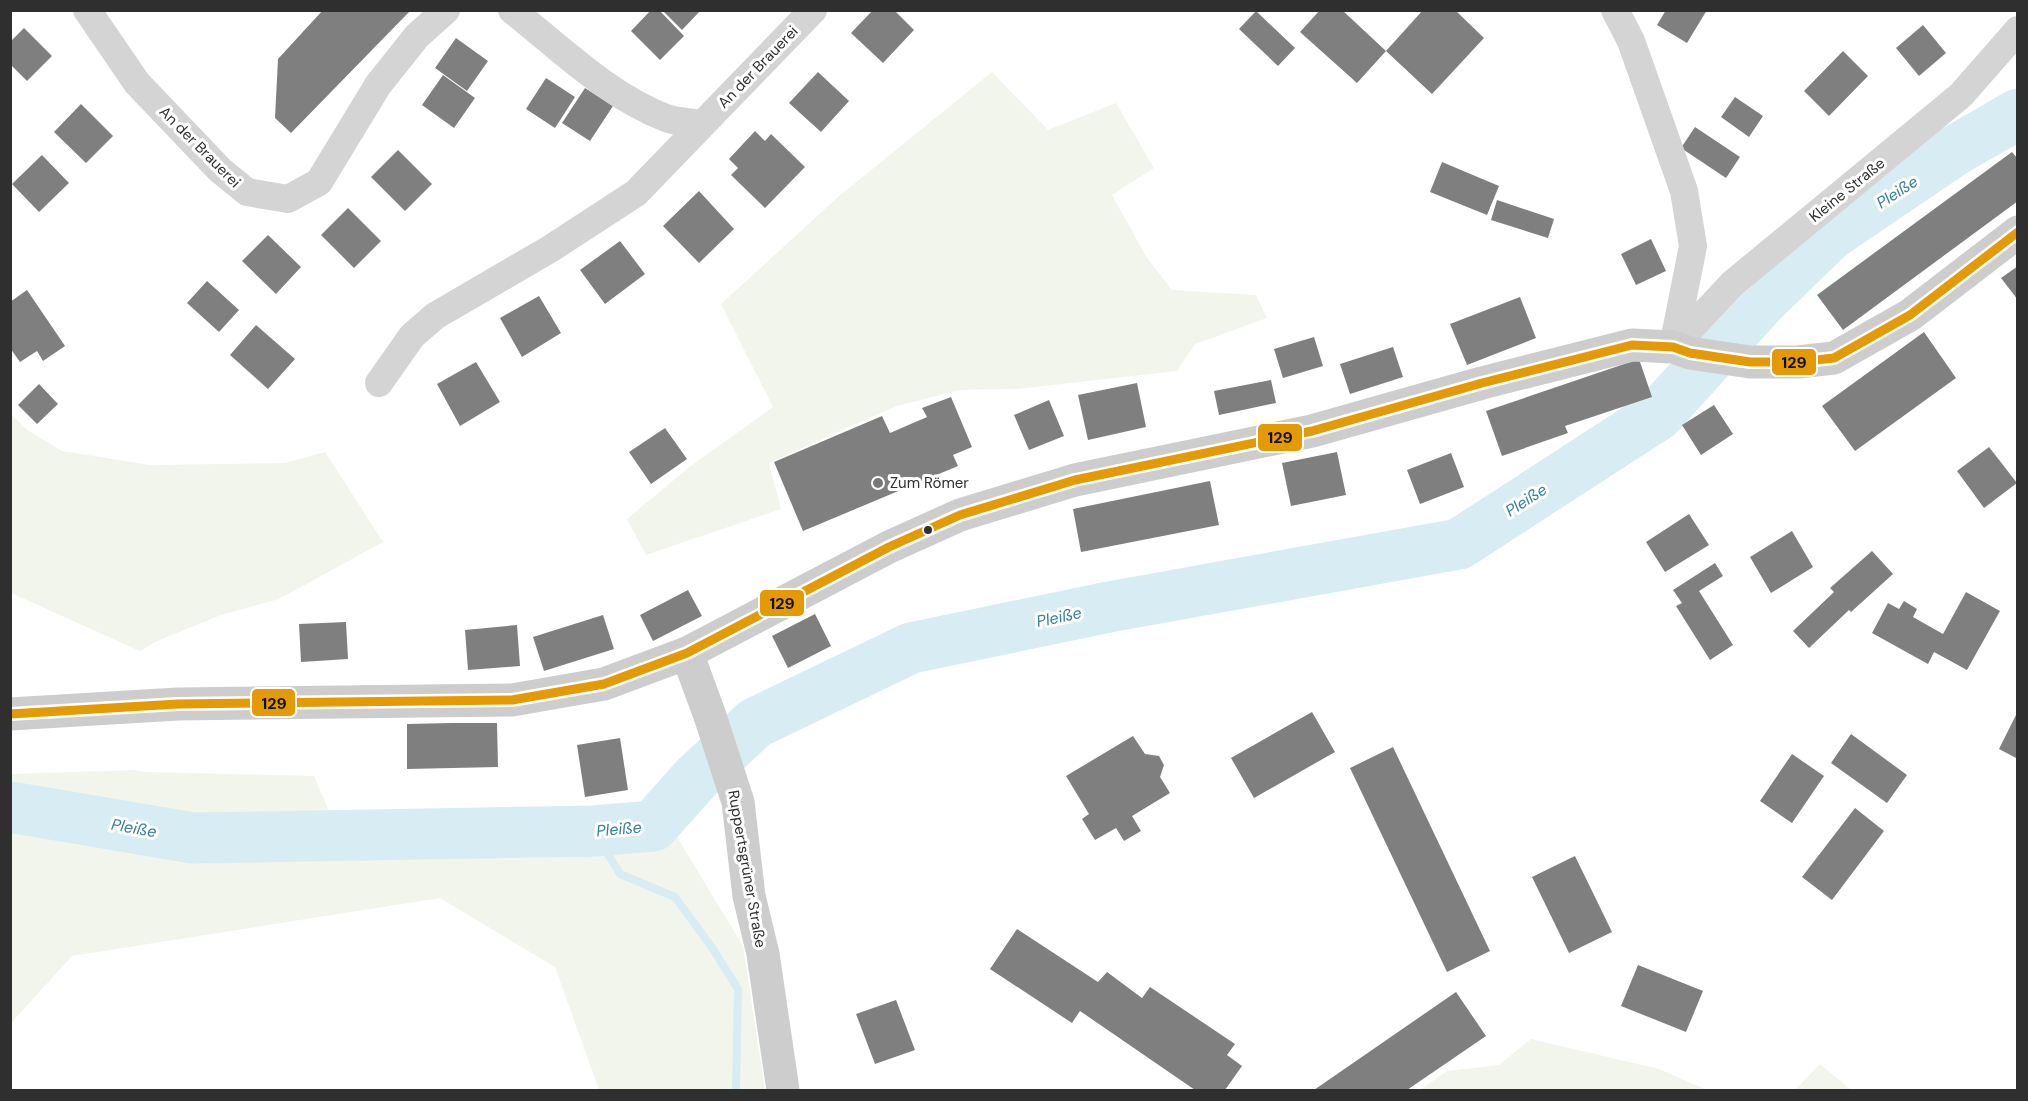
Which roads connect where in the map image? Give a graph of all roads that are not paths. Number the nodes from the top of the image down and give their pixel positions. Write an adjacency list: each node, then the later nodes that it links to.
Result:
1 (87, 10): 2 (street, An der Brauerei)
2 (446, 10)
3 (512, 10): 7 (street)
4 (813, 10): 7 (street, An der Brauerei)
5 (1615, 10): 9 (street)
6 (2018, 30): 9 (street, Kleine Straße)
7 (702, 124): 10 (street, An der Brauerei)
8 (2018, 232): 9 (main road)
9 (1681, 350): 11 (main road)
10 (379, 383)
11 (687, 653): 12 (main road); 13 (main road, Ruppertsgrüner Straße)
12 (10, 714)
13 (783, 1090)

